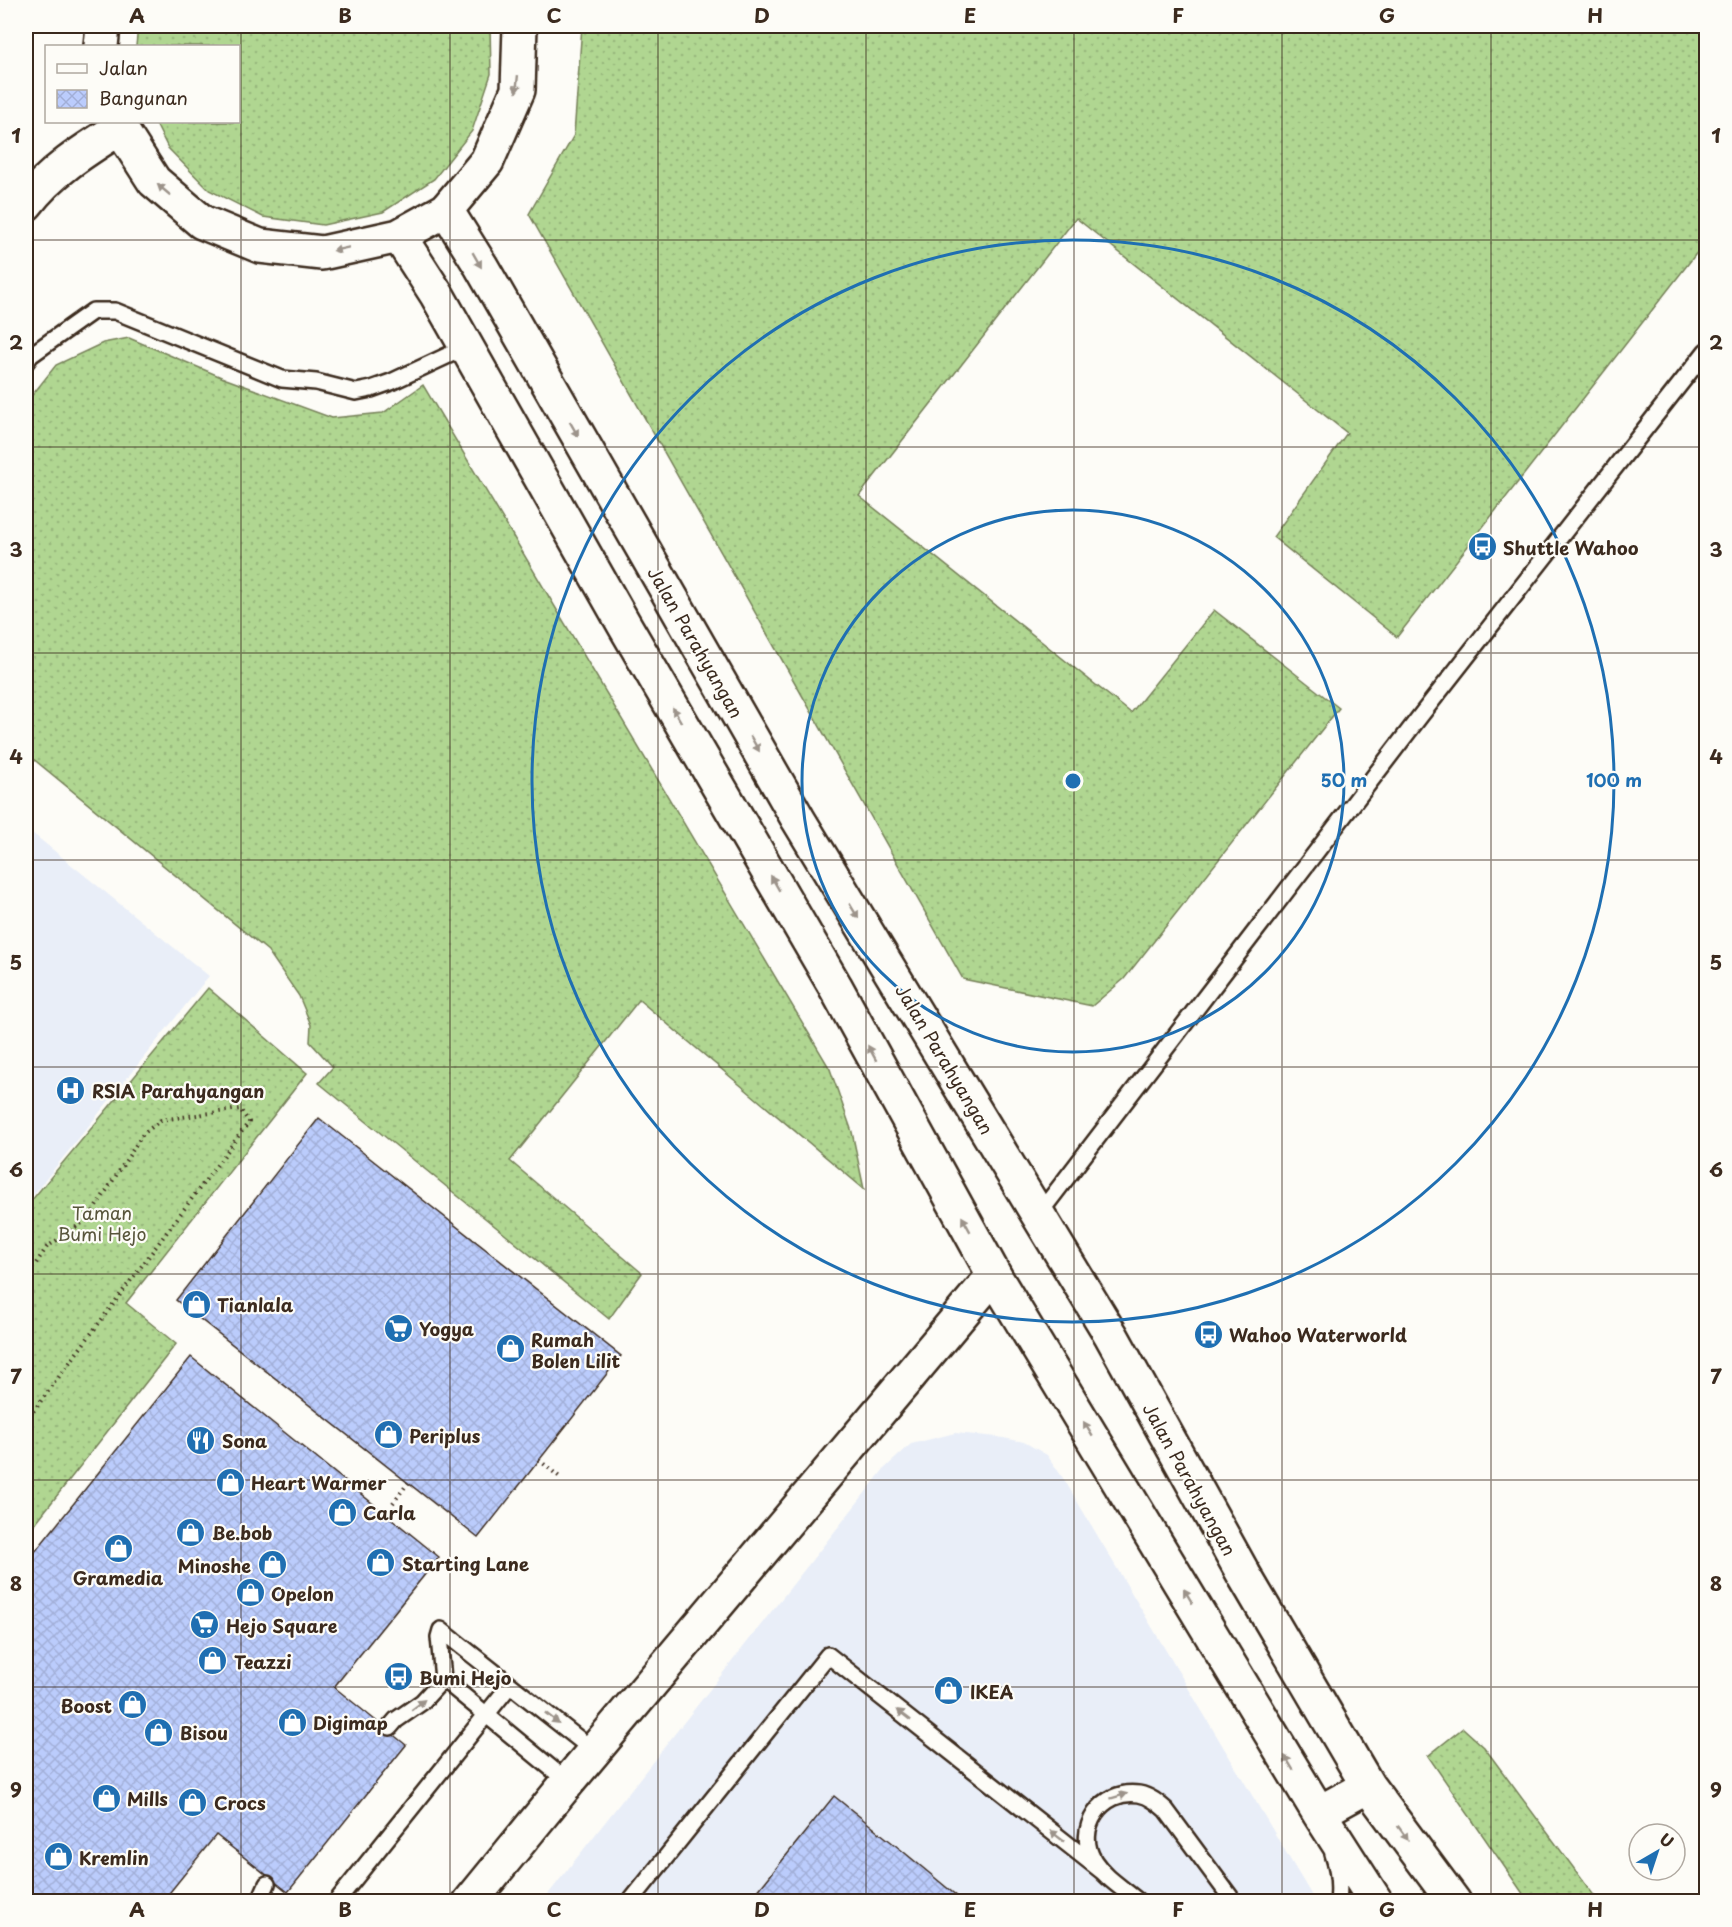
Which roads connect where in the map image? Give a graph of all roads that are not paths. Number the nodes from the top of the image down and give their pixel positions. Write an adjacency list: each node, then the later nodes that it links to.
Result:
1 (103, 26): 3 (main road)
2 (520, 26): 6 (main road, one-way to 6)
3 (101, 45)
4 (119, 125): 5 (main road); 7 (main road, one-way to 4)
5 (26, 204)
6 (446, 210): 7 (main road); 11 (main road, Jalan Parahyangan, one-way to 11)
7 (399, 237): 8 (main road)
8 (466, 347): 10 (lane); 12 (main road, one-way to 8)
9 (1707, 351): 11 (lane)
10 (26, 362)
11 (1039, 1214): 19 (main road, Jalan Parahyangan)
12 (994, 1275): 17 (main road); 20 (main road, one-way to 12)
13 (443, 1679): 14 (lane); 15 (lane); 16 (lane, one-way to 13)
14 (510, 1685): 15 (lane); 17 (lane, one-way to 17)
15 (485, 1715): 18 (lane); 24 (lane)
16 (390, 1728)
17 (594, 1751): 18 (main road)
18 (568, 1782): 25 (main road)
19 (1368, 1786): 20 (main road); 31 (main road, Jalan Parahyangan, one-way to 31)
20 (1319, 1813): 29 (lane); 30 (main road)
21 (1103, 1872): 26 (lane, one-way to 26); 27 (lane); 28 (lane, one-way to 28)
22 (267, 1884): 23 (lane)
23 (265, 1902)
24 (336, 1902)
25 (470, 1902)
26 (630, 1902)
27 (1139, 1902)
28 (1234, 1902)
29 (1338, 1902)
30 (1376, 1902)
31 (1454, 1902)

